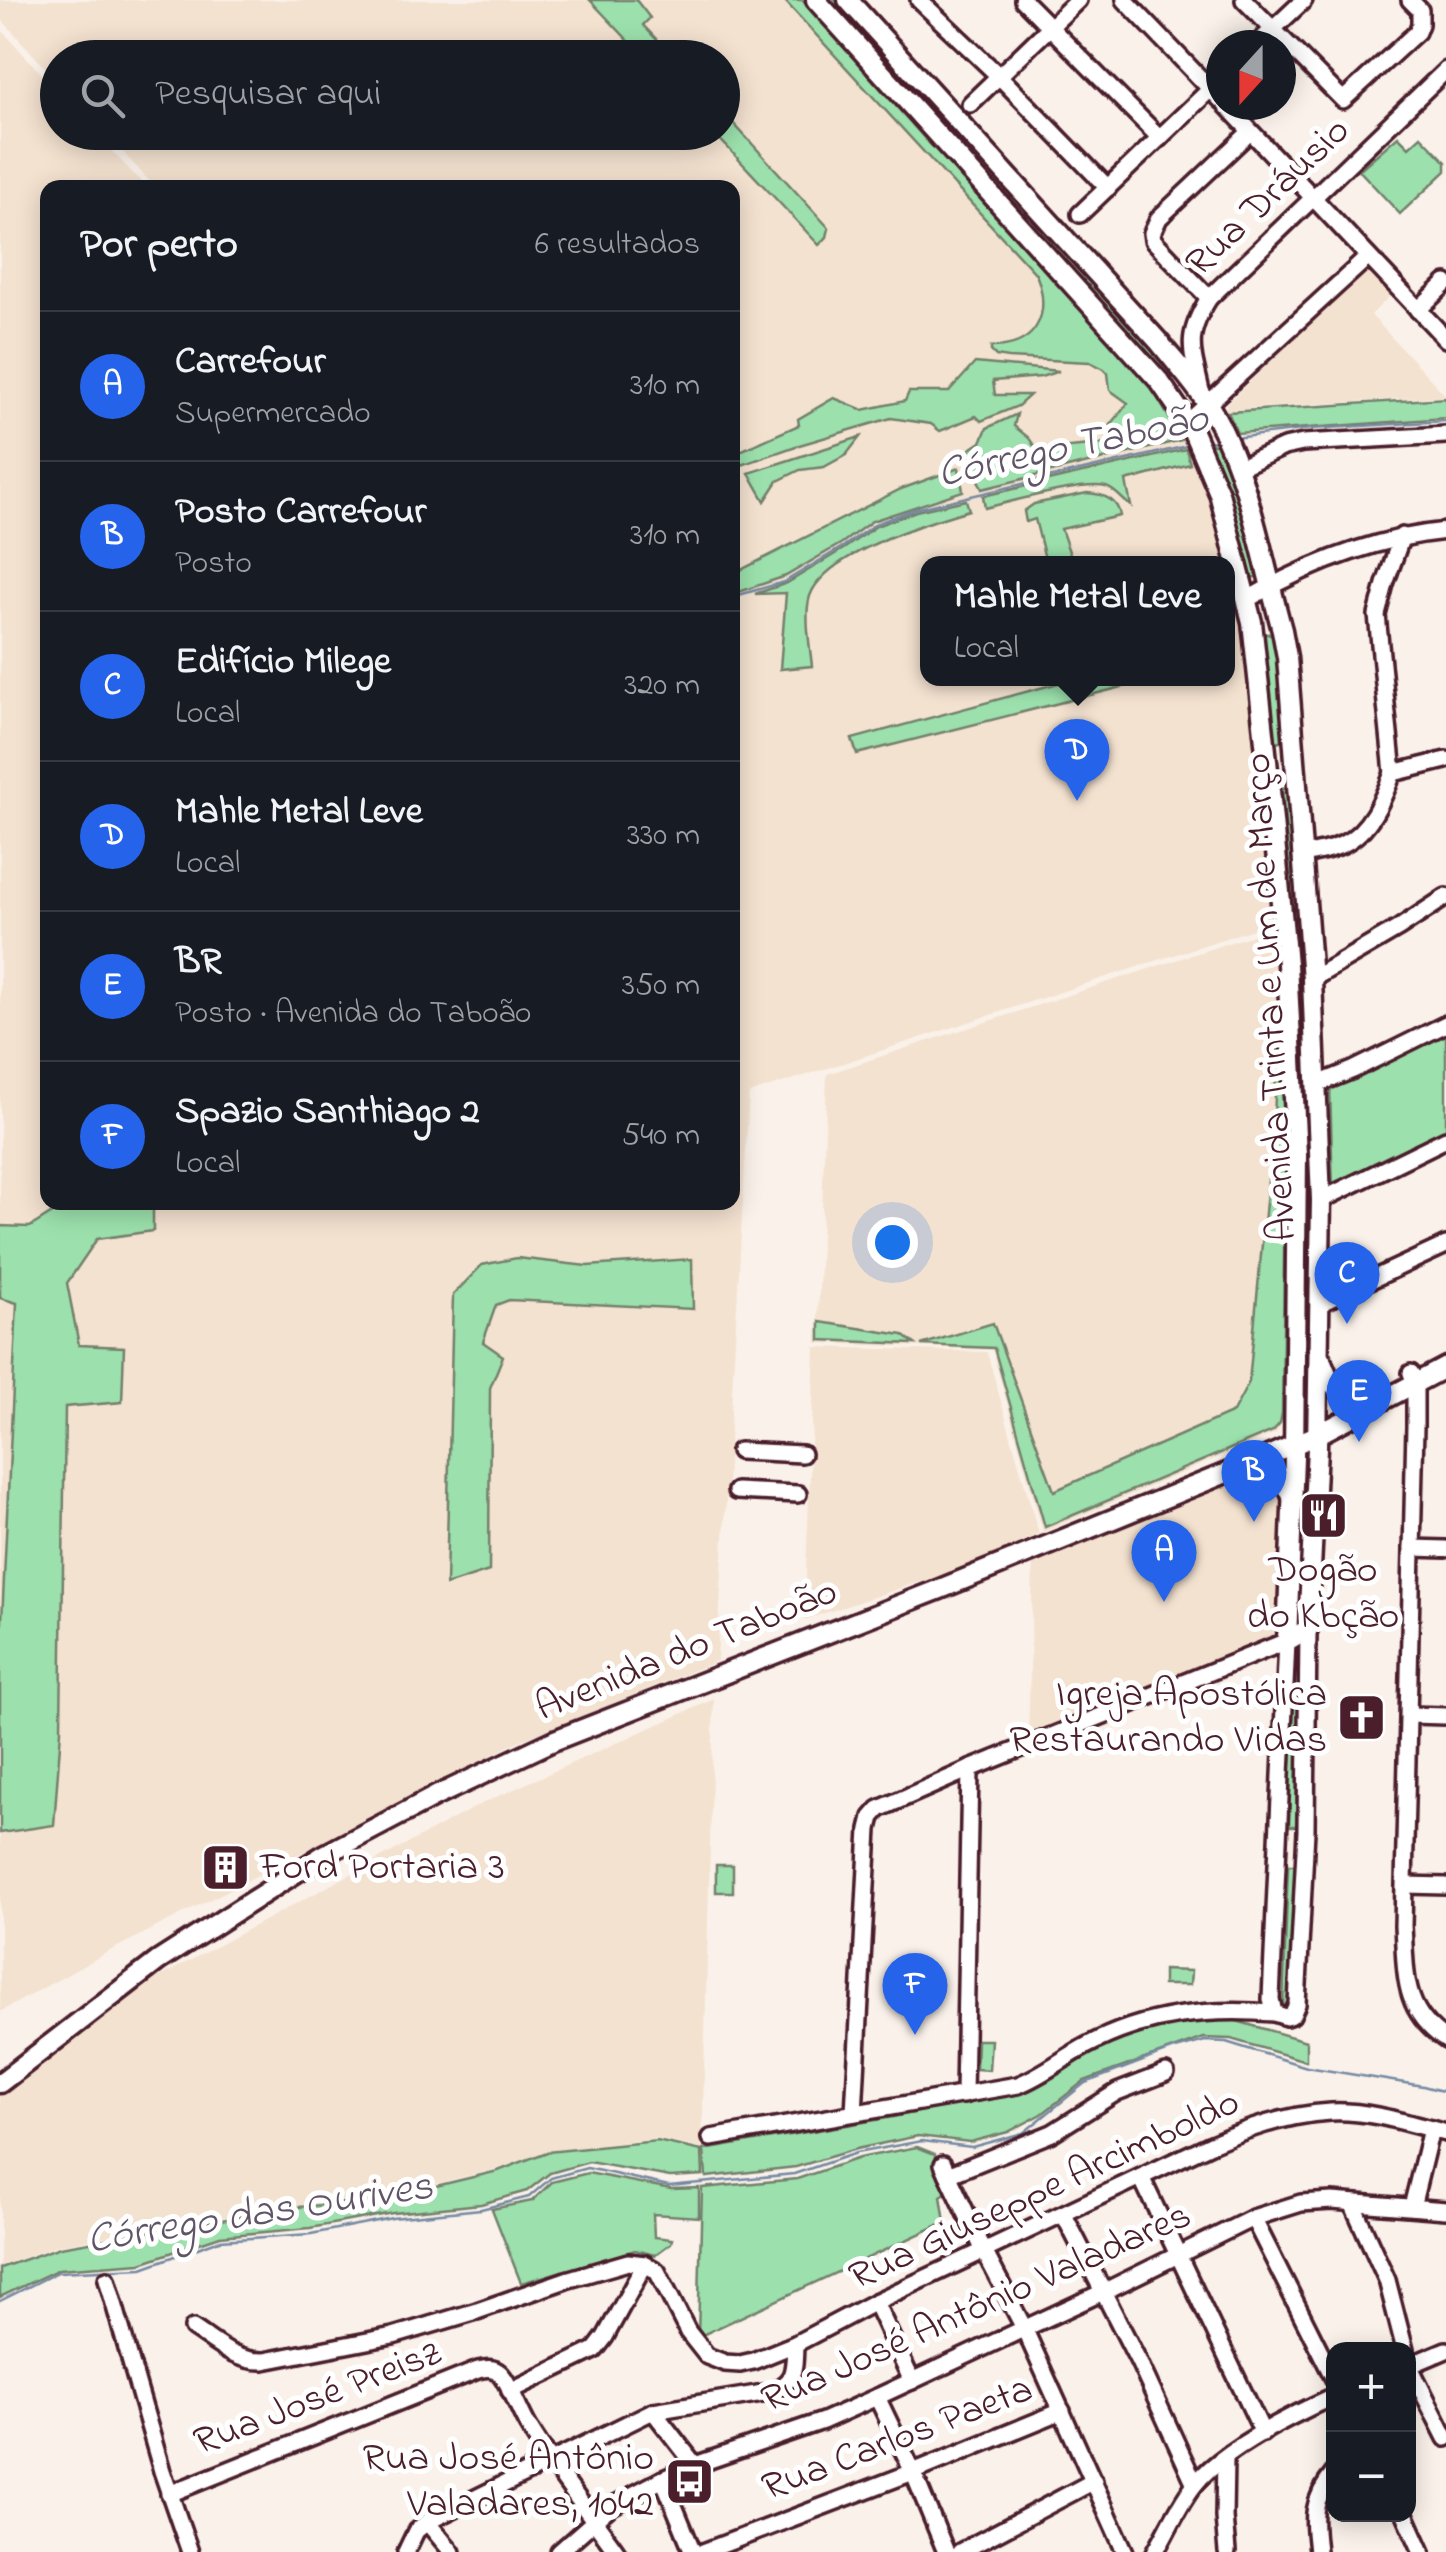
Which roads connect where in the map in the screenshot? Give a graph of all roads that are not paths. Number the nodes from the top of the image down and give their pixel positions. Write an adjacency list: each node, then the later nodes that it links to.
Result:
1 (816, 0): 31 (main road, Avenida Trinta e Um de Março)
2 (848, 0): 29 (main road, Avenida Trinta e Um de Março)
3 (1023, 0): 10 (street)
4 (1078, 0): 10 (street)
5 (1124, 0): 15 (street)
6 (1244, 0): 11 (street)
7 (1304, 0): 11 (street)
8 (1410, 0): 12 (street)
9 (921, 1): 14 (street)
10 (1051, 26): 14 (street); 20 (street)
11 (1272, 30)
12 (1296, 54)
13 (1446, 70): 22 (street, Rua Dráusio)
14 (1000, 76): 16 (street); 21 (street)
15 (1206, 79)
16 (970, 104)
17 (1206, 104): 20 (street)
18 (1241, 120): 19 (street)
19 (1250, 132): 22 (street); 26 (street)
20 (1160, 138): 21 (street)
21 (1108, 188): 23 (street)
22 (1313, 198): 24 (street); 26 (street, Rua Dráusio)
23 (1080, 214)
24 (1368, 257): 27 (street); 29 (street)
25 (1446, 283): 27 (street)
26 (1209, 298): 29 (street, Rua Dráusio)
27 (1418, 310): 28 (street)
28 (1446, 339)
29 (1205, 400): 31 (street); 32 (main road, Avenida Trinta e Um de Março)
30 (1446, 435): 32 (street)
31 (1196, 437): 36 (main road, Avenida Trinta e Um de Março)
32 (1238, 468): 35 (main road, Avenida Trinta e Um de Março)
33 (1446, 531): 34 (street)
34 (1402, 536): 35 (street); 38 (street)
35 (1270, 586): 36 (street); 39 (main road, Avenida Trinta e Um de Março)
36 (1248, 599): 42 (main road, Avenida Trinta e Um de Março)
37 (1446, 760): 38 (street)
38 (1394, 773): 39 (street)
39 (1304, 855): 41 (main road, Avenida Trinta e Um de Março)
40 (1446, 896): 41 (street)
41 (1312, 979): 44 (main road, Avenida Trinta e Um de Março)
42 (1290, 1022): 44 (main road); 45 (main road, Avenida Trinta e Um de Março)
43 (1446, 1024): 44 (street)
44 (1318, 1084): 47 (main road, Avenida Trinta e Um de Março)
45 (1295, 1122): 47 (main road); 56 (main road, Avenida Trinta e Um de Março)
46 (1446, 1139): 47 (street)
47 (1321, 1191): 49 (main road, Avenida Trinta e Um de Março)
48 (1446, 1246): 49 (street)
49 (1319, 1304): 50 (main road, Avenida Trinta e Um de Março)
50 (1318, 1350): 54 (main road); 55 (main road, Avenida Trinta e Um de Março)
51 (1446, 1354): 53 (main road, Avenida do Taboão)
52 (1443, 1371): 53 (main road, Avenida do Taboão)
53 (1413, 1378): 54 (main road, Avenida do Taboão); 55 (main road, Avenida do Taboão); 63 (street)
54 (1364, 1399): 55 (main road, Avenida do Taboão)
55 (1316, 1428): 56 (main road, Avenida do Taboão); 65 (main road, Avenida Trinta e Um de Março)
56 (1294, 1439): 59 (main road, Avenida do Taboão); 62 (main road, Avenida Trinta e Um de Março); 78 (main road, Avenida do Taboão)
57 (739, 1451): 58 (street)
58 (802, 1454)
59 (1256, 1461): 62 (main road); 80 (main road, Avenida do Taboão)
60 (736, 1491): 61 (street)
61 (798, 1494)
62 (1293, 1501): 66 (main road, Avenida Trinta e Um de Março)
63 (1412, 1548): 64 (street); 67 (street)
64 (1446, 1549)
65 (1308, 1629): 66 (main road); 71 (street)
66 (1288, 1642): 69 (street); 70 (street)
67 (1409, 1715): 68 (street); 74 (street)
68 (1446, 1716)
69 (970, 1769): 81 (street); 82 (street)
70 (1279, 1830): 71 (street); 72 (street)
71 (1306, 1831): 73 (street)
72 (1277, 1862): 73 (street); 76 (street)
73 (1304, 1862): 76 (street)
74 (1405, 1885): 75 (street); 77 (street)
75 (1446, 1886)
76 (1274, 2013): 81 (street)
77 (1446, 2040)
78 (0, 2068)
79 (1166, 2073): 91 (street)
80 (0, 2083)
81 (964, 2095): 82 (street)
82 (854, 2113): 84 (street)
83 (1439, 2131): 85 (street, Rua Giuseppe Arcimboldo); 87 (street)
84 (711, 2138)
85 (1142, 2177): 89 (street, Rua Giuseppe Arcimboldo); 92 (street)
86 (1352, 2203): 87 (street, Rua José Antônio Valadares); 90 (street, Rua José Antônio Valadares); 99 (street)
87 (1412, 2207): 88 (street, Rua José Antônio Valadares)
88 (1446, 2210)
89 (1064, 2215): 91 (street, Rua Giuseppe Arcimboldo); 95 (street)
90 (1253, 2218): 92 (street, Rua José Antônio Valadares); 103 (street)
91 (984, 2251): 96 (street, Rua Giuseppe Arcimboldo); 98 (street)
92 (1177, 2255): 95 (street, Rua José Antônio Valadares); 111 (street)
93 (646, 2264): 97 (street); 100 (street, Rua Giuseppe Arcimboldo); 106 (street)
94 (107, 2279): 121 (street)
95 (1103, 2292): 98 (street, Rua José Antônio Valadares); 119 (street)
96 (876, 2302): 100 (street, Rua Giuseppe Arcimboldo); 105 (street)
97 (193, 2328)
98 (1024, 2328): 105 (street, Rua José Antônio Valadares); 110 (street)
99 (1403, 2342)
100 (795, 2344): 109 (street)
101 (1446, 2350): 102 (street)
102 (1416, 2362)
103 (1326, 2363)
104 (1416, 2379): 112 (street)
105 (912, 2381): 107 (street, Rua José Antônio Valadares)
106 (510, 2390): 114 (street); 121 (street, Rua José Preisz)
107 (876, 2398): 115 (street, Rua José Antônio Valadares); 116 (street)
108 (1326, 2400): 111 (street)
109 (653, 2411): 114 (street); 115 (street)
110 (1062, 2411): 116 (street, Rua Carlos Paeta); 118 (street)
111 (1263, 2432): 113 (street)
112 (1446, 2438)
113 (1225, 2458): 119 (street); 137 (street)
114 (551, 2462): 122 (street); 123 (street)
115 (695, 2465): 117 (street, Rua José Antônio Valadares)
116 (913, 2472): 125 (street); 134 (street, Rua Carlos Paeta)
117 (663, 2479): 122 (street, Rua José Antônio Valadares); 133 (street)
118 (1094, 2481): 125 (street); 135 (street)
119 (1195, 2484): 136 (street)
120 (1326, 2484): 126 (street)
121 (169, 2494): 128 (street)
122 (594, 2519): 131 (street, Rua José Antônio Valadares); 132 (street)
123 (427, 2522): 129 (street); 130 (street)
124 (1408, 2522): 127 (street)
125 (947, 2551)
126 (1317, 2551)
127 (1420, 2551)
128 (190, 2552)
129 (406, 2552)
130 (452, 2552)
131 (559, 2552)
132 (616, 2552)
133 (693, 2552)
134 (702, 2552)
135 (1125, 2552)
136 (1155, 2552)
137 (1226, 2552)

